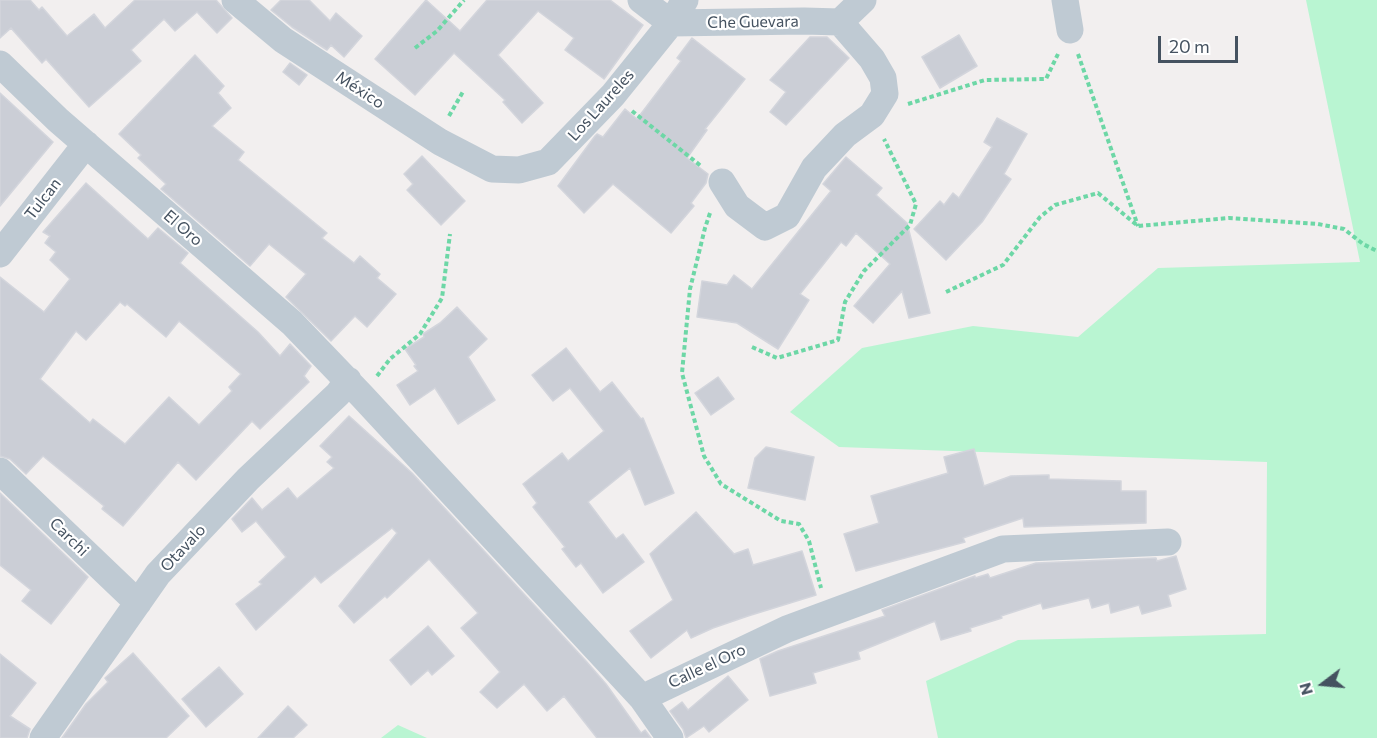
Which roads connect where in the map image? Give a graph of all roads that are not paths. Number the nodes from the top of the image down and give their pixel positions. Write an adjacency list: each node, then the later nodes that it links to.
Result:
1 (235, 0): 11 (street, México)
2 (641, 0): 7 (street)
3 (685, 0): 7 (street, Los Laureles)
4 (863, 0): 6 (street)
5 (1065, 0): 8 (street)
6 (840, 22): 7 (street, Che Guevara); 12 (street)
7 (670, 24): 11 (street, Los Laureles)
8 (1070, 30)
9 (0, 64): 10 (street, El Oro)
10 (86, 144): 13 (street, Tulcan); 14 (street, El Oro)
11 (492, 169)
12 (722, 183)
13 (0, 254)
14 (355, 388): 17 (street, Otavalo); 18 (street)
15 (0, 471): 17 (street, Carchi)
16 (1168, 542): 18 (street, Calle el Oro)
17 (138, 603): 19 (street, Otavalo)
18 (642, 698): 20 (street)
19 (43, 738)
20 (670, 738)

